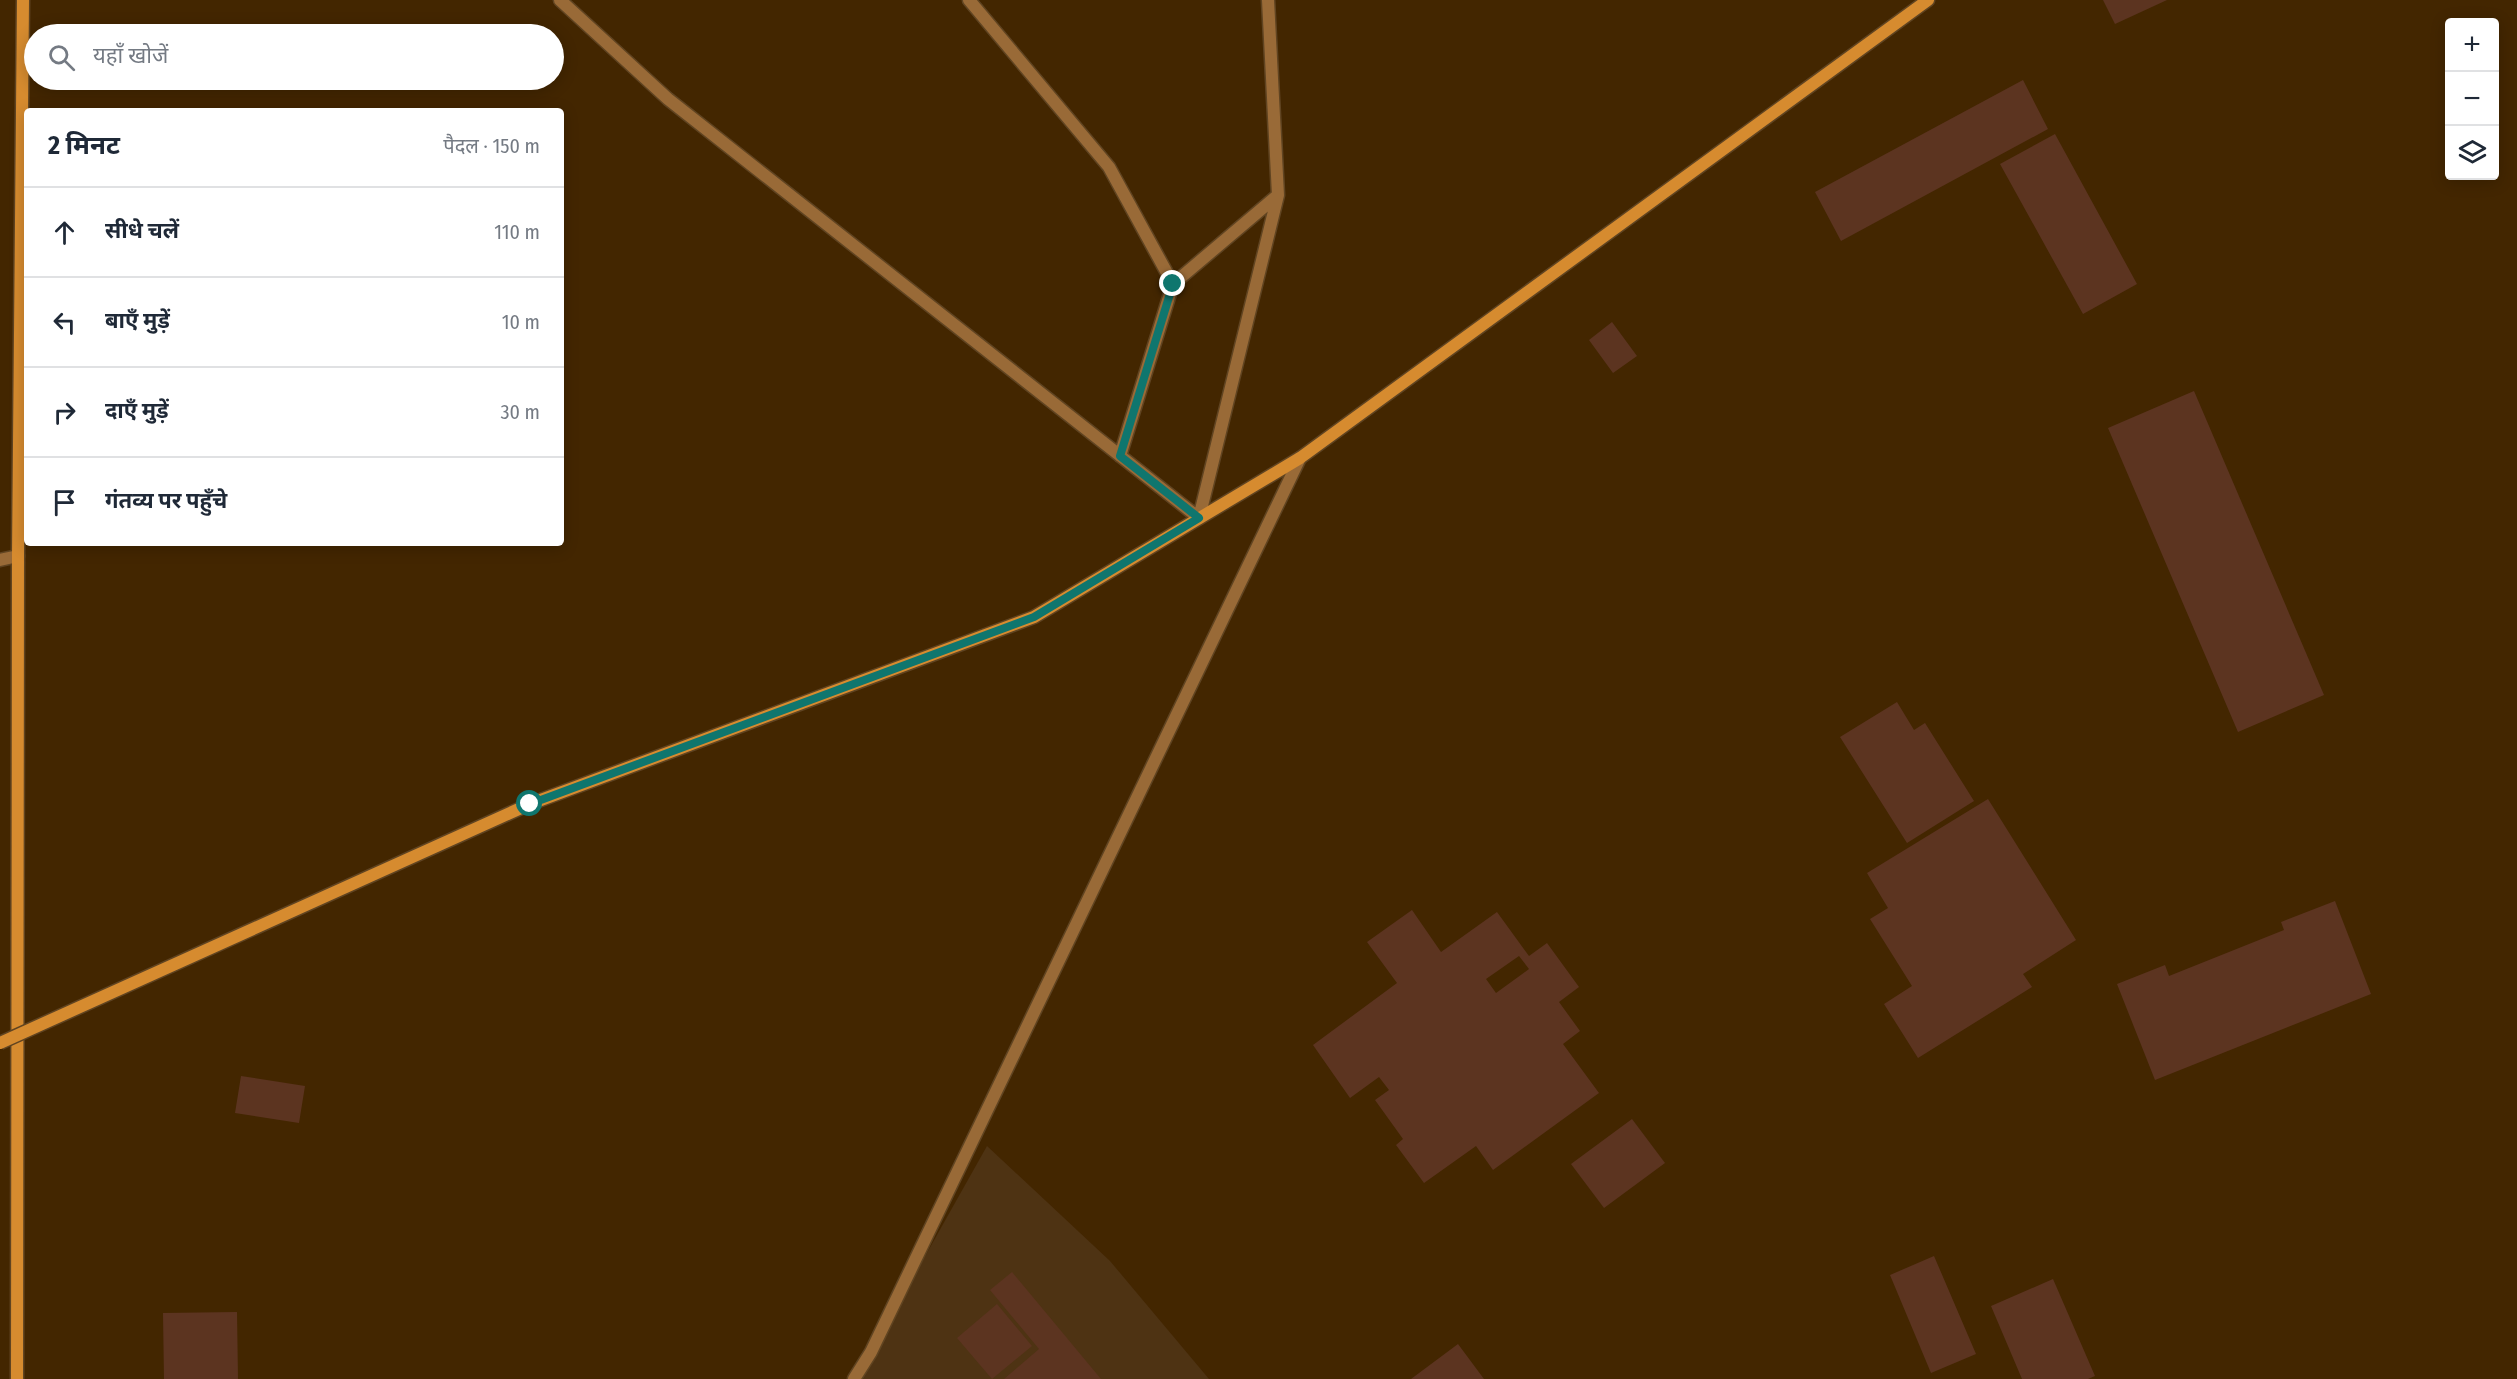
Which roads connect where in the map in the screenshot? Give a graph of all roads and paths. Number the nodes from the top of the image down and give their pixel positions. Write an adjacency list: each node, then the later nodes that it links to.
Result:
1 (23, 0): 11 (street)
2 (560, 0): 8 (street)
3 (969, 0): 7 (street)
4 (1268, 0): 6 (street)
5 (1928, 0): 9 (street)
6 (1278, 195): 7 (street); 10 (street)
7 (1173, 284): 8 (street)
8 (1120, 456): 10 (street)
9 (1300, 458): 10 (street); 15 (street)
10 (1199, 518): 13 (street, bridge)
11 (18, 556): 12 (street); 14 (street)
12 (0, 560)
13 (0, 1043)
14 (16, 1379)
15 (854, 1379)

